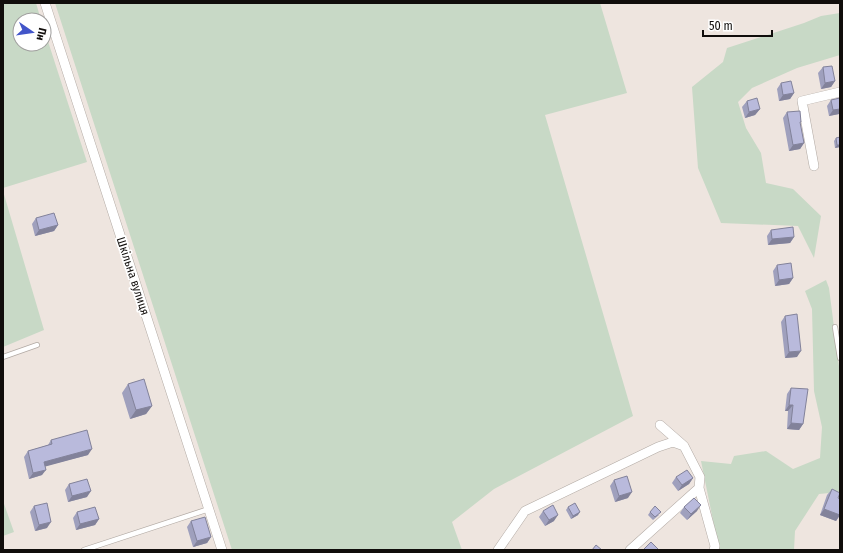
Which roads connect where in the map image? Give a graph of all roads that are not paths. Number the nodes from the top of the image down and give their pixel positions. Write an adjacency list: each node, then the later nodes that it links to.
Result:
1 (44, 3): 11 (street, Шкільна вулиця)
2 (840, 92): 3 (street)
3 (814, 166)
4 (835, 327): 7 (lane)
5 (36, 345): 6 (lane)
6 (3, 357)
7 (840, 358)
8 (660, 425): 9 (street)
9 (684, 446): 10 (street); 14 (street)
10 (699, 488): 15 (street); 16 (street)
11 (209, 509): 12 (lane); 13 (street, Шкільна вулиця)
12 (84, 550)
13 (222, 550)
14 (498, 550)
15 (630, 550)
16 (714, 550)

